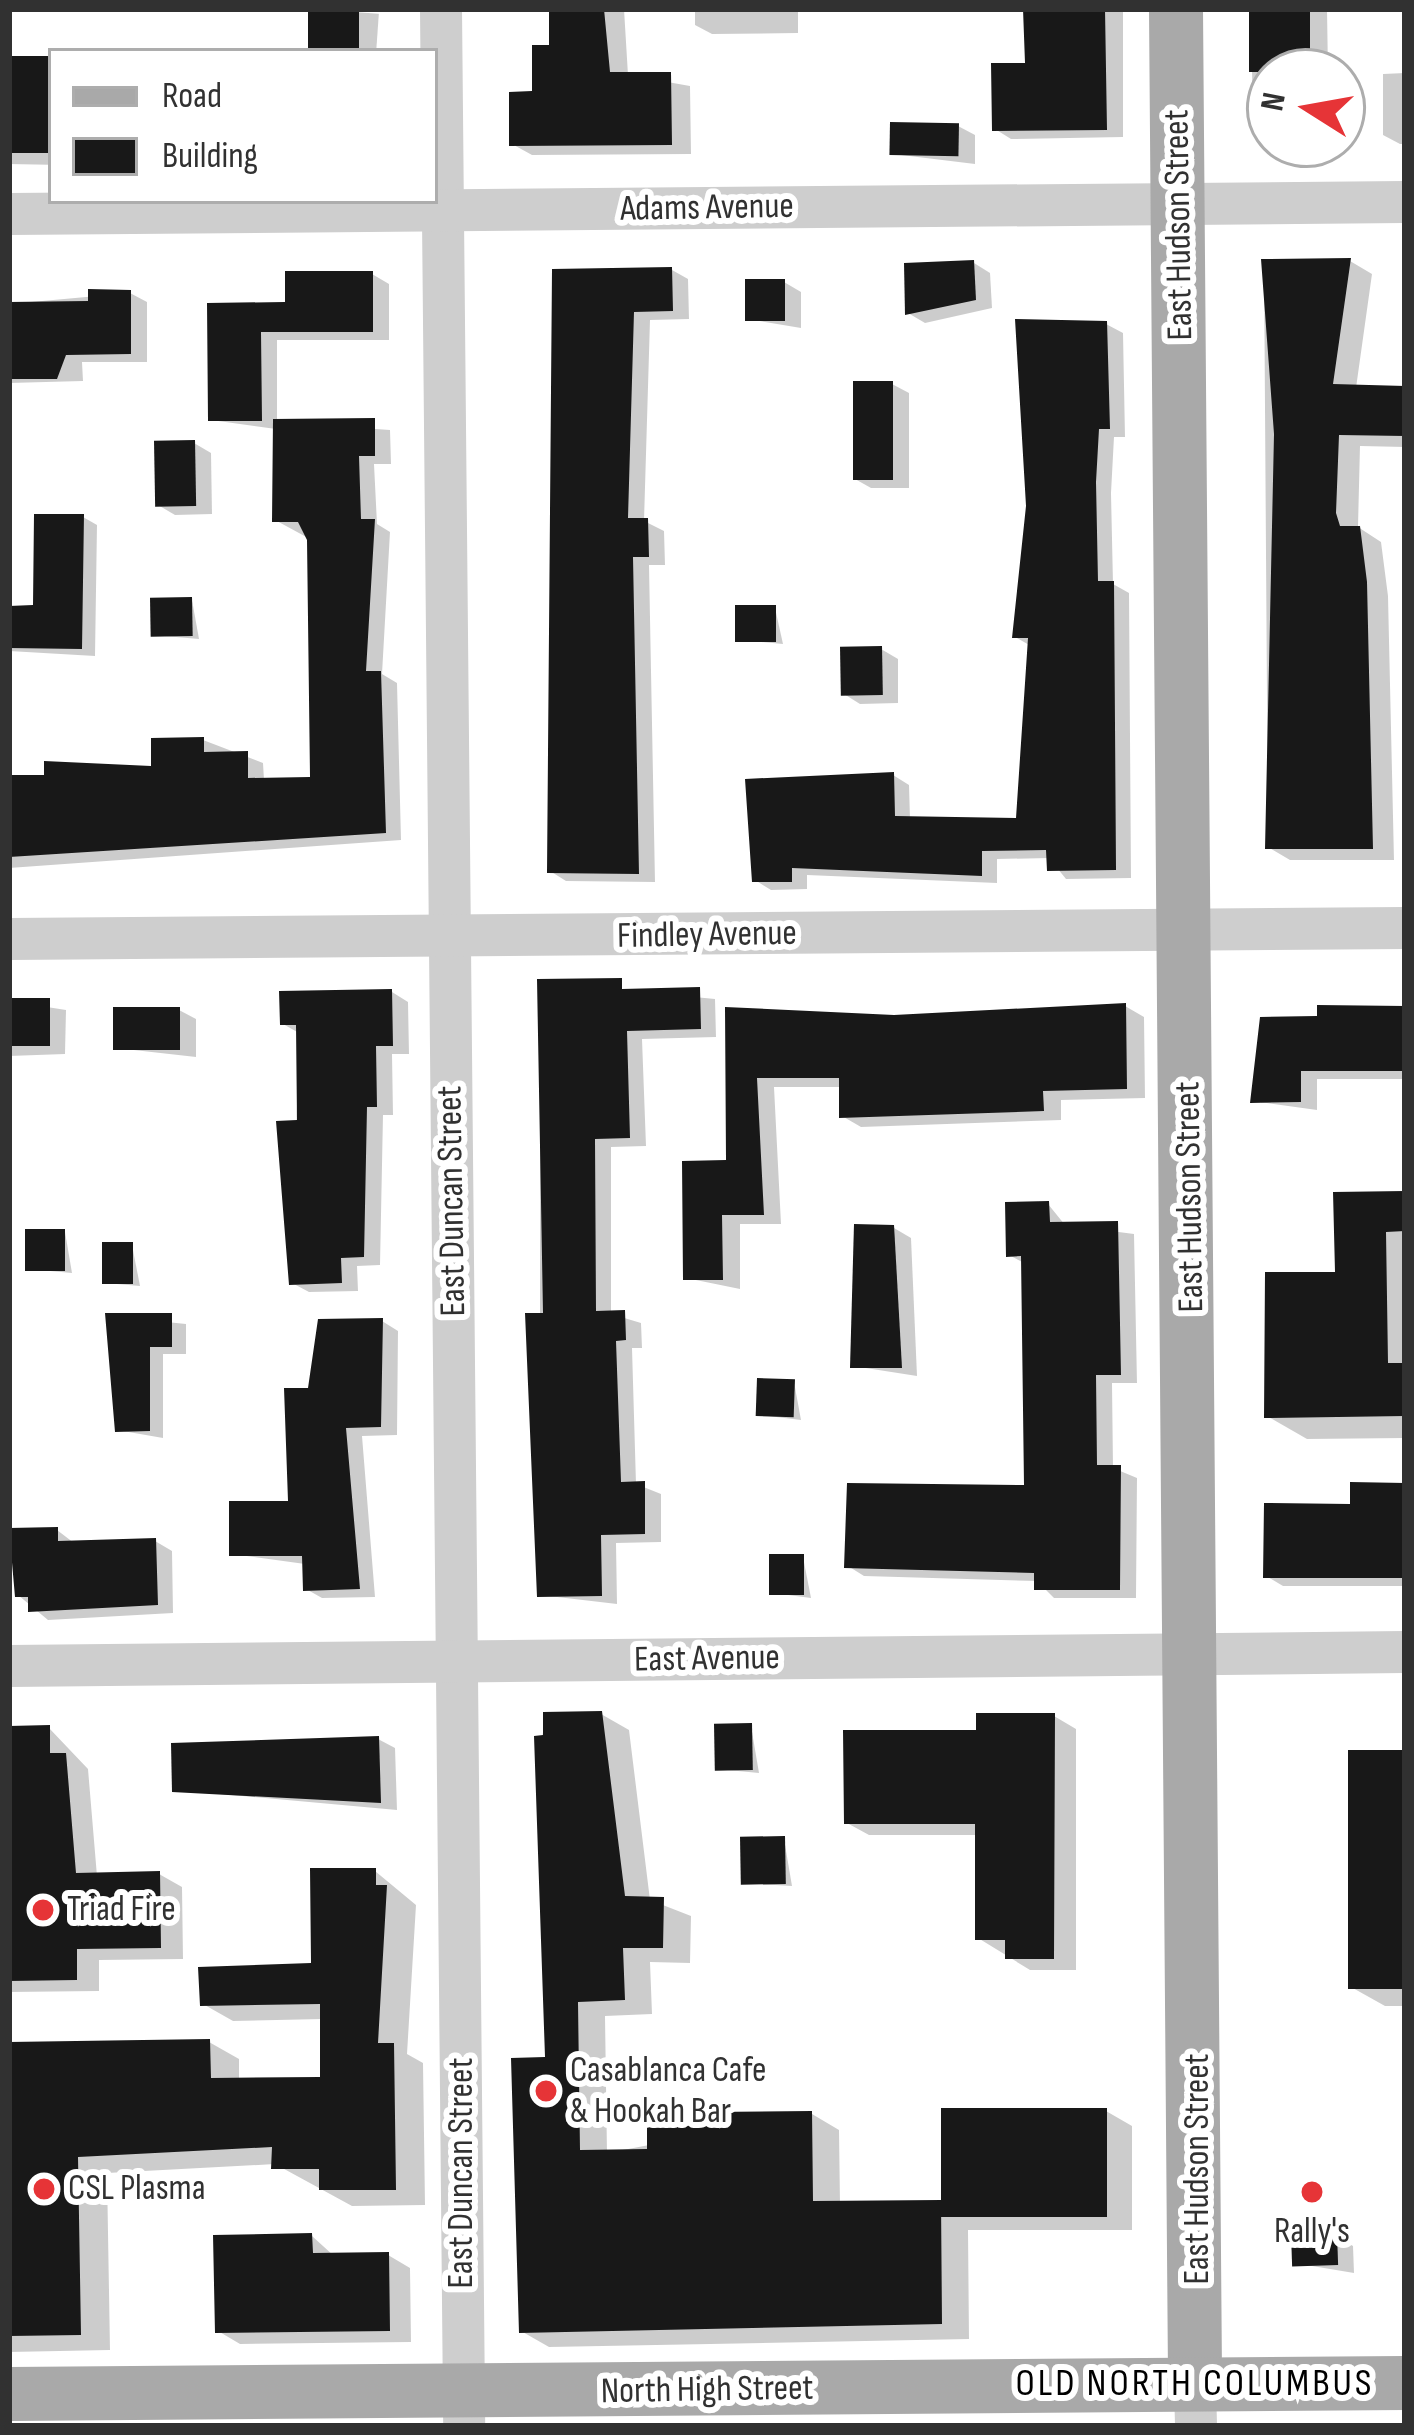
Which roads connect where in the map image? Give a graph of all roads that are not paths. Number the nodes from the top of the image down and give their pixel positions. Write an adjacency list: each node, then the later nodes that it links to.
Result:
1 (441, 9): 5 (street, East Duncan Street)
2 (1176, 9): 4 (main road, East Hudson Street)
3 (1405, 202): 4 (street, Adams Avenue)
4 (1179, 204): 5 (street, Adams Avenue); 8 (main road, East Hudson Street)
5 (443, 210): 6 (street, Adams Avenue); 9 (street, East Duncan Street)
6 (9, 214)
7 (1405, 928): 8 (street, Findley Avenue)
8 (1187, 930): 9 (street, Findley Avenue); 12 (main road, East Hudson Street)
9 (450, 939): 10 (street, Findley Avenue); 13 (street, East Duncan Street)
10 (9, 940)
11 (1405, 1652): 12 (street, East Avenue)
12 (1195, 1653): 13 (street, East Avenue); 17 (main road, East Hudson Street)
13 (457, 1662): 14 (street, East Avenue); 18 (street, East Duncan Street)
14 (9, 1666)
15 (1405, 2383): 17 (main road, North High Street)
16 (9, 2394): 18 (main road, North High Street)
17 (1196, 2405): 18 (main road, North High Street)
18 (464, 2409)

